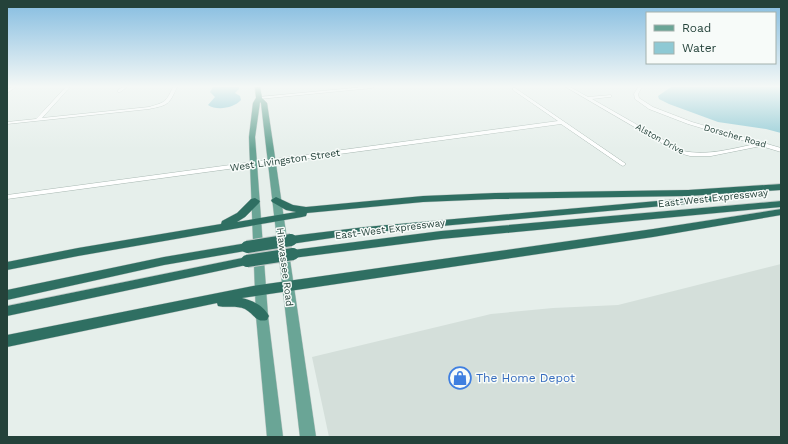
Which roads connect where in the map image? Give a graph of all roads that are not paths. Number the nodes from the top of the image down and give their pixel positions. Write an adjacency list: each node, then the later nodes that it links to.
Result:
1 (49, 108): 8 (street)
2 (150, 108): 8 (street)
3 (255, 108): 16 (main road, Hiawassee Road)
4 (265, 108): 15 (main road, Hiawassee Road)
5 (542, 108): 9 (street)
6 (604, 108): 12 (street, Alston Drive)
7 (651, 108): 13 (street, Dorscher Road)
8 (37, 120): 11 (street)
9 (563, 122): 15 (street, West Livingston Street); 17 (street)
10 (643, 122): 12 (street)
11 (7, 123)
12 (632, 124): 13 (street, Alston Drive)
13 (762, 144): 14 (street, Dorscher Road)
14 (781, 150)
15 (271, 162): 16 (street, West Livingston Street); 22 (main road, Hiawassee Road)
16 (253, 164): 20 (street, West Livingston Street); 21 (main road, Hiawassee Road)
17 (623, 164)
18 (781, 187): 24 (highway)
19 (781, 191): 32 (highway, East-West Expressway, bridge)
20 (7, 196)
21 (255, 200): 27 (main road, Hiawassee Road); 28 (highway)
22 (276, 200): 24 (highway); 26 (main road, Hiawassee Road)
23 (781, 204): 34 (highway, East-West Expressway, bridge)
24 (340, 208): 26 (highway)
25 (781, 212): 30 (highway)
26 (278, 217): 27 (highway); 30 (main road, Hiawassee Road)
27 (256, 221): 28 (highway); 31 (main road, Hiawassee Road)
28 (210, 229): 29 (highway)
29 (7, 266)
30 (287, 287): 31 (highway); 38 (main road, Hiawassee Road)
31 (260, 290): 33 (highway); 35 (main road, Hiawassee Road)
32 (7, 295)
33 (201, 302): 35 (highway); 36 (highway)
34 (7, 311)
35 (262, 316): 37 (main road, Hiawassee Road)
36 (7, 341)
37 (275, 437)
38 (308, 437)

